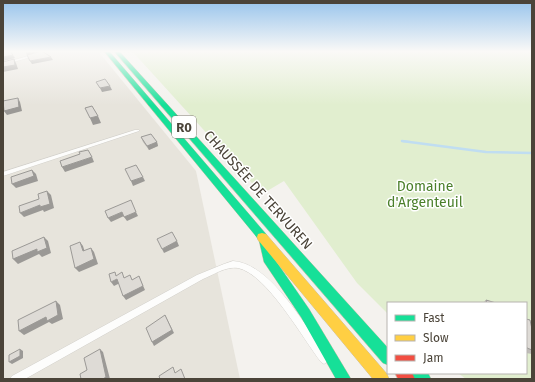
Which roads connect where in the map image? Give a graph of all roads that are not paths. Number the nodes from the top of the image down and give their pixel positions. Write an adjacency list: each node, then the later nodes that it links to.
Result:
1 (121, 69): 5 (highway, CHAUSSÉE DE TERVUREN / R0)
2 (132, 69): 6 (highway, CHAUSSÉE DE TERVUREN / R0)
3 (137, 131): 4 (street)
4 (3, 174)
5 (263, 238): 11 (highway); 12 (highway, R0)
6 (379, 348): 7 (highway); 8 (highway, R0)
7 (387, 352)
8 (387, 357)
9 (15, 379): 10 (street)
10 (340, 379)
11 (344, 379)
12 (382, 379)

